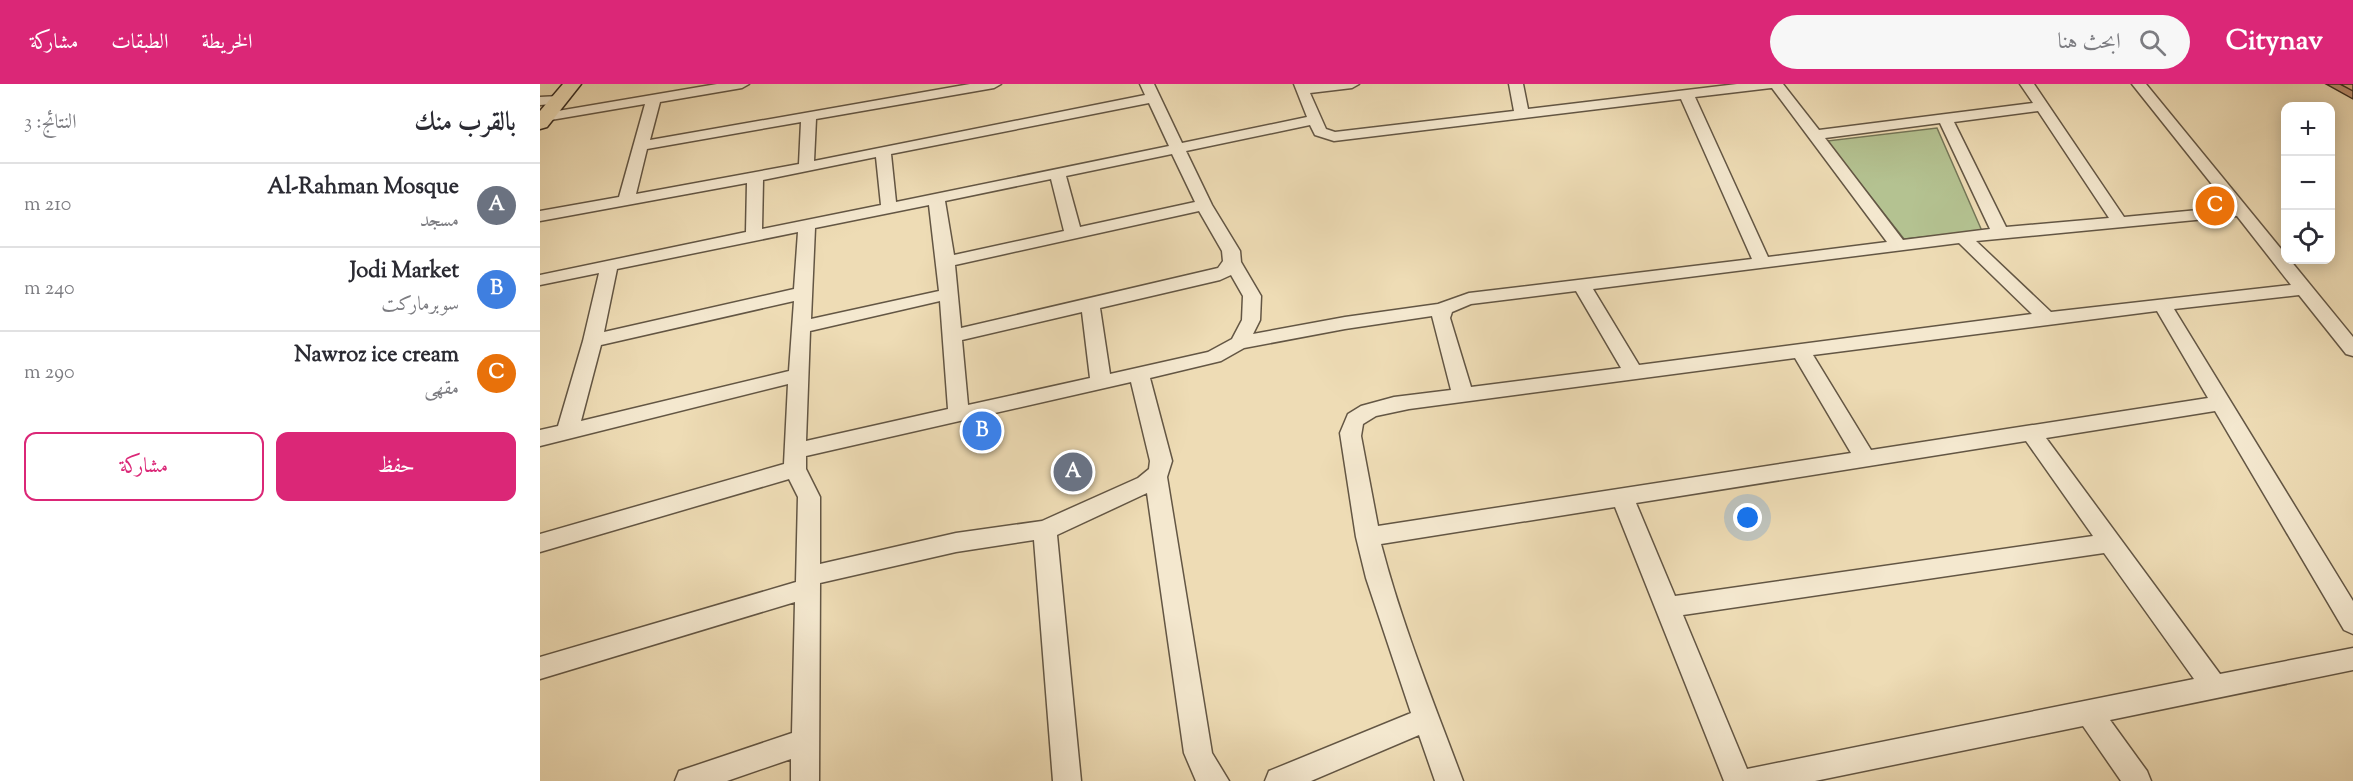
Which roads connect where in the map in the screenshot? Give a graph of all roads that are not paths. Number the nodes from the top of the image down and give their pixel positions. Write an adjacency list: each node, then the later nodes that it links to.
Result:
1 (572, 84): 18 (main road)
2 (742, 84): 15 (street)
3 (994, 84): 12 (street)
4 (1352, 84): 11 (street)
5 (1515, 84): 19 (street)
6 (1613, 84): 16 (street)
7 (1771, 84): 14 (street)
8 (1776, 84): 23 (street)
9 (2027, 84): 17 (street)
10 (2139, 84): 34 (street)
11 (1301, 87): 22 (street)
12 (919, 91): 20 (street)
13 (1150, 91): 25 (street); 26 (street)
14 (1686, 94): 16 (street); 45 (street)
15 (654, 98): 18 (street); 24 (street)
16 (1617, 103): 19 (street)
17 (2041, 106): 21 (street); 36 (street)
18 (542, 114)
19 (1522, 115): 22 (street)
20 (809, 116): 24 (street); 27 (street)
21 (1945, 118): 23 (street); 39 (street)
22 (1315, 120): 25 (street)
23 (1816, 135): 42 (street)
24 (640, 146): 31 (street)
25 (1175, 147): 28 (street); 32 (street)
26 (883, 152): 27 (street); 33 (street)
27 (806, 167): 29 (street)
28 (1057, 172): 30 (street); 38 (street)
29 (755, 177): 31 (street); 40 (street)
30 (936, 198): 33 (street); 43 (street)
31 (626, 200): 35 (street)
32 (1204, 205): 38 (street); 44 (street)
33 (889, 207): 37 (street)
34 (2242, 211): 36 (street); 49 (street)
35 (540, 216)
36 (2120, 223): 39 (street)
37 (807, 225): 40 (street); 50 (street)
38 (1073, 232): 43 (street)
39 (2000, 233): 41 (street)
40 (754, 236): 46 (street)
41 (1963, 238): 42 (street); 55 (street)
42 (1899, 246): 45 (street)
43 (946, 262): 51 (street)
44 (1232, 262): 53 (street); 59 (street)
45 (1762, 262): 48 (street)
46 (609, 266): 47 (street); 58 (street)
47 (540, 280)
48 (1581, 284): 54 (street); 62 (street)
49 (2306, 289): 52 (street); 61 (street)
50 (803, 293): 56 (street); 58 (street)
51 (949, 294): 56 (street); 57 (street)
52 (2162, 304): 55 (street); 67 (street)
53 (1090, 305): 57 (street); 65 (street)
54 (1443, 309): 59 (street); 66 (street)
55 (2047, 318): 60 (street)
56 (801, 327): 64 (street)
57 (953, 336): 68 (street)
58 (593, 340): 69 (street)
59 (1239, 343): 63 (street)
60 (1800, 350): 62 (street); 72 (street)
61 (2353, 350)
62 (1634, 373): 66 (street)
63 (1139, 374): 65 (street); 74 (street)
64 (798, 375): 69 (street); 73 (street)
65 (1101, 383): 68 (street)
66 (1463, 395): 77 (street)
67 (2222, 403): 70 (street); 82 (street)
68 (959, 415): 73 (street)
69 (567, 432): 71 (street)
70 (2031, 433): 72 (street); 78 (street)
71 (540, 438)
72 (1865, 459): 75 (street)
73 (795, 460): 79 (street); 80 (street)
74 (1156, 477): 76 (street); 92 (street)
75 (1622, 497): 77 (street); 81 (street)
76 (1045, 530): 80 (street); 91 (street)
77 (1368, 537): 87 (street)
78 (2110, 543): 81 (street); 85 (street)
79 (540, 544)
80 (809, 582): 84 (street); 88 (street)
81 (1667, 607): 95 (street)
82 (2353, 623)
83 (2353, 659): 85 (street)
84 (540, 668)
85 (2214, 687): 86 (street)
86 (2089, 712): 96 (street); 97 (street)
87 (1427, 719): 93 (street); 94 (street)
88 (805, 741): 89 (street); 90 (street)
89 (689, 781)
90 (805, 781)
91 (1067, 781)
92 (1215, 781)
93 (1279, 781)
94 (1449, 781)
95 (1738, 781)
96 (1750, 781)
97 (2137, 781)

